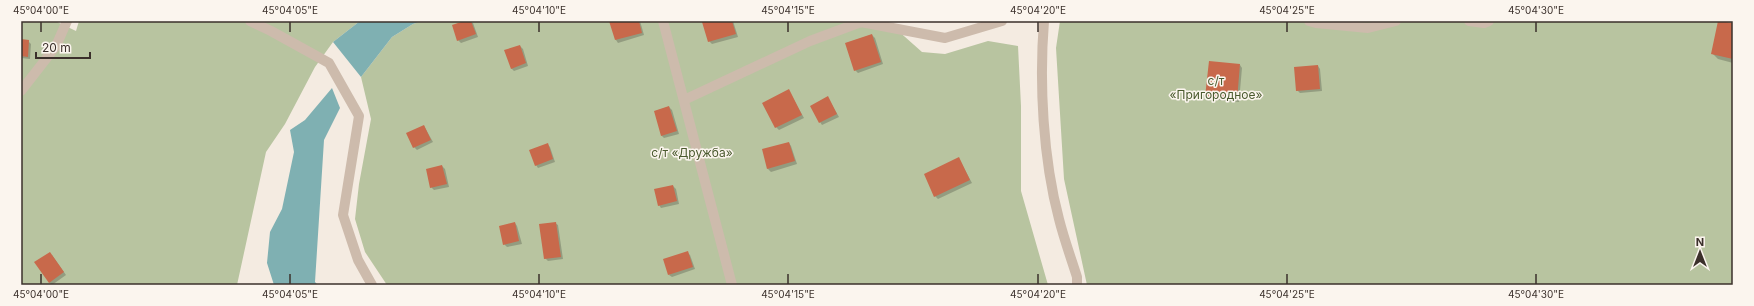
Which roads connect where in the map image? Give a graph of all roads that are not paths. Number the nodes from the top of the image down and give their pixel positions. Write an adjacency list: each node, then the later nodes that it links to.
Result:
1 (67, 21): 10 (street)
2 (250, 21): 12 (street)
3 (663, 21): 11 (street)
4 (1002, 21): 11 (street)
5 (1044, 21): 14 (street)
6 (1309, 21): 7 (street)
7 (1396, 21)
8 (1469, 21): 9 (street)
9 (1489, 21)
10 (21, 91)
11 (684, 100): 13 (street)
12 (372, 285)
13 (732, 285)
14 (1077, 285)

